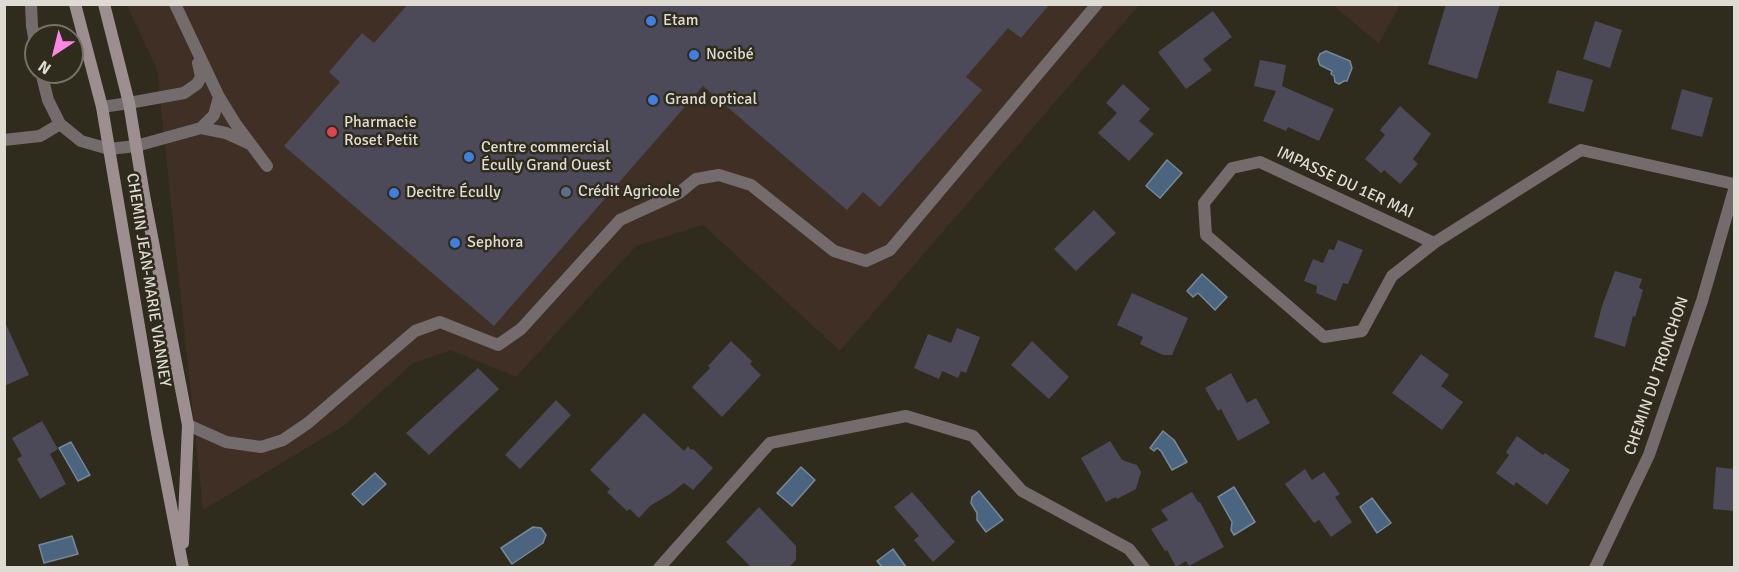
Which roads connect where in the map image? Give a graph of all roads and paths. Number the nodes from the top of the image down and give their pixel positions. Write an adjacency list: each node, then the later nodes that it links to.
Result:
1 (31, 4): 6 (street)
2 (75, 4): 11 (street, CHEMIN JEAN-MARIE VIANNEY)
3 (104, 4): 10 (street, CHEMIN JEAN-MARIE VIANNEY)
4 (175, 4): 7 (street)
5 (1096, 4): 22 (street)
6 (32, 24)
7 (195, 46): 9 (street); 10 (street)
8 (43, 84): 12 (street)
9 (219, 98): 13 (street); 15 (street)
10 (129, 103): 11 (street); 16 (street, CHEMIN JEAN-MARIE VIANNEY)
11 (102, 107): 17 (street, CHEMIN JEAN-MARIE VIANNEY)
12 (60, 124): 14 (street); 17 (street)
13 (201, 128): 15 (street); 16 (street)
14 (4, 140)
15 (251, 144): 18 (street)
16 (136, 146): 17 (street); 22 (street, CHEMIN JEAN-MARIE VIANNEY)
17 (109, 149): 23 (street, CHEMIN JEAN-MARIE VIANNEY)
18 (267, 166)
19 (1734, 184): 21 (street, IMPASSE DU 1ER MAI)
20 (1734, 190): 26 (street, CHEMIN DU TRONCHON)
21 (1434, 243): 21 (street, IMPASSE DU 1ER MAI)
22 (188, 425): 23 (street, CHEMIN JEAN-MARIE VIANNEY)
23 (183, 565)
24 (659, 567): 25 (street)
25 (1144, 567)
26 (1595, 567)

